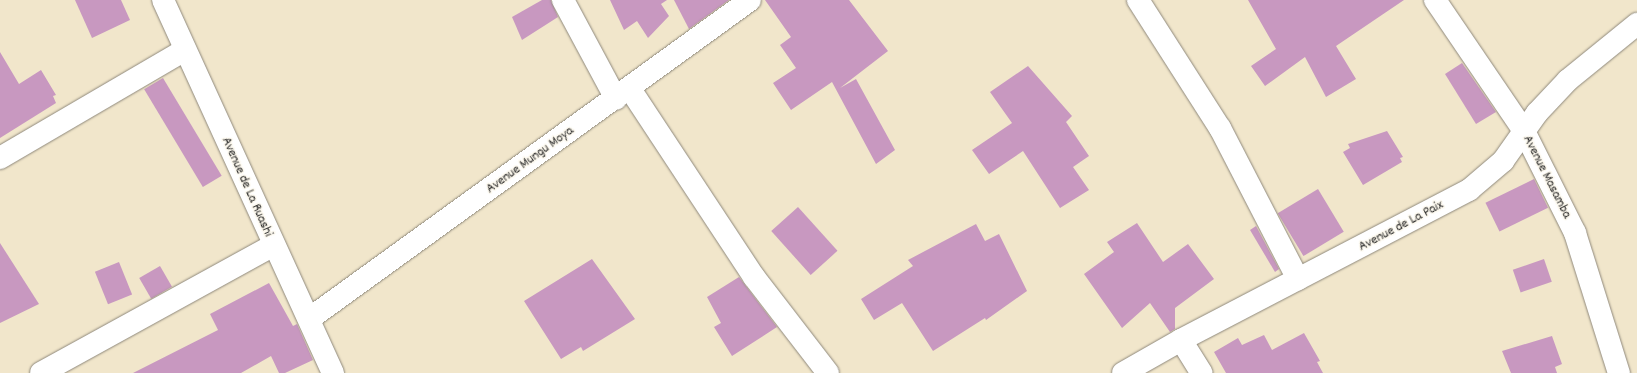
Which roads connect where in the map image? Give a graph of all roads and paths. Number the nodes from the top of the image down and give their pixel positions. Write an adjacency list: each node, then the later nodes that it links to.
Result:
1 (163, 0): 7 (street, Avenue de La Ruashi)
2 (563, 0): 8 (street)
3 (750, 0): 8 (street, Avenue Mungu Moya)
4 (1138, 0): 12 (street)
5 (1435, 0): 9 (street, Avenue Masamba)
6 (1637, 24): 9 (street, Avenue de La Paix)
7 (186, 50): 10 (street); 11 (street, Avenue de La Ruashi)
8 (623, 94): 13 (street, Avenue Mungu Moya); 17 (street)
9 (1524, 132): 12 (street, Avenue de La Paix); 20 (street, Avenue Masamba)
10 (0, 158)
11 (274, 245): 13 (street, Avenue de La Ruashi); 15 (street)
12 (1298, 279): 14 (street, Avenue de La Paix)
13 (309, 319): 16 (street, Avenue de La Ruashi)
14 (1180, 340): 18 (street, Avenue de La Paix); 19 (street)
15 (41, 373)
16 (333, 373)
17 (828, 373)
18 (1123, 373)
19 (1202, 373)
20 (1619, 373)

